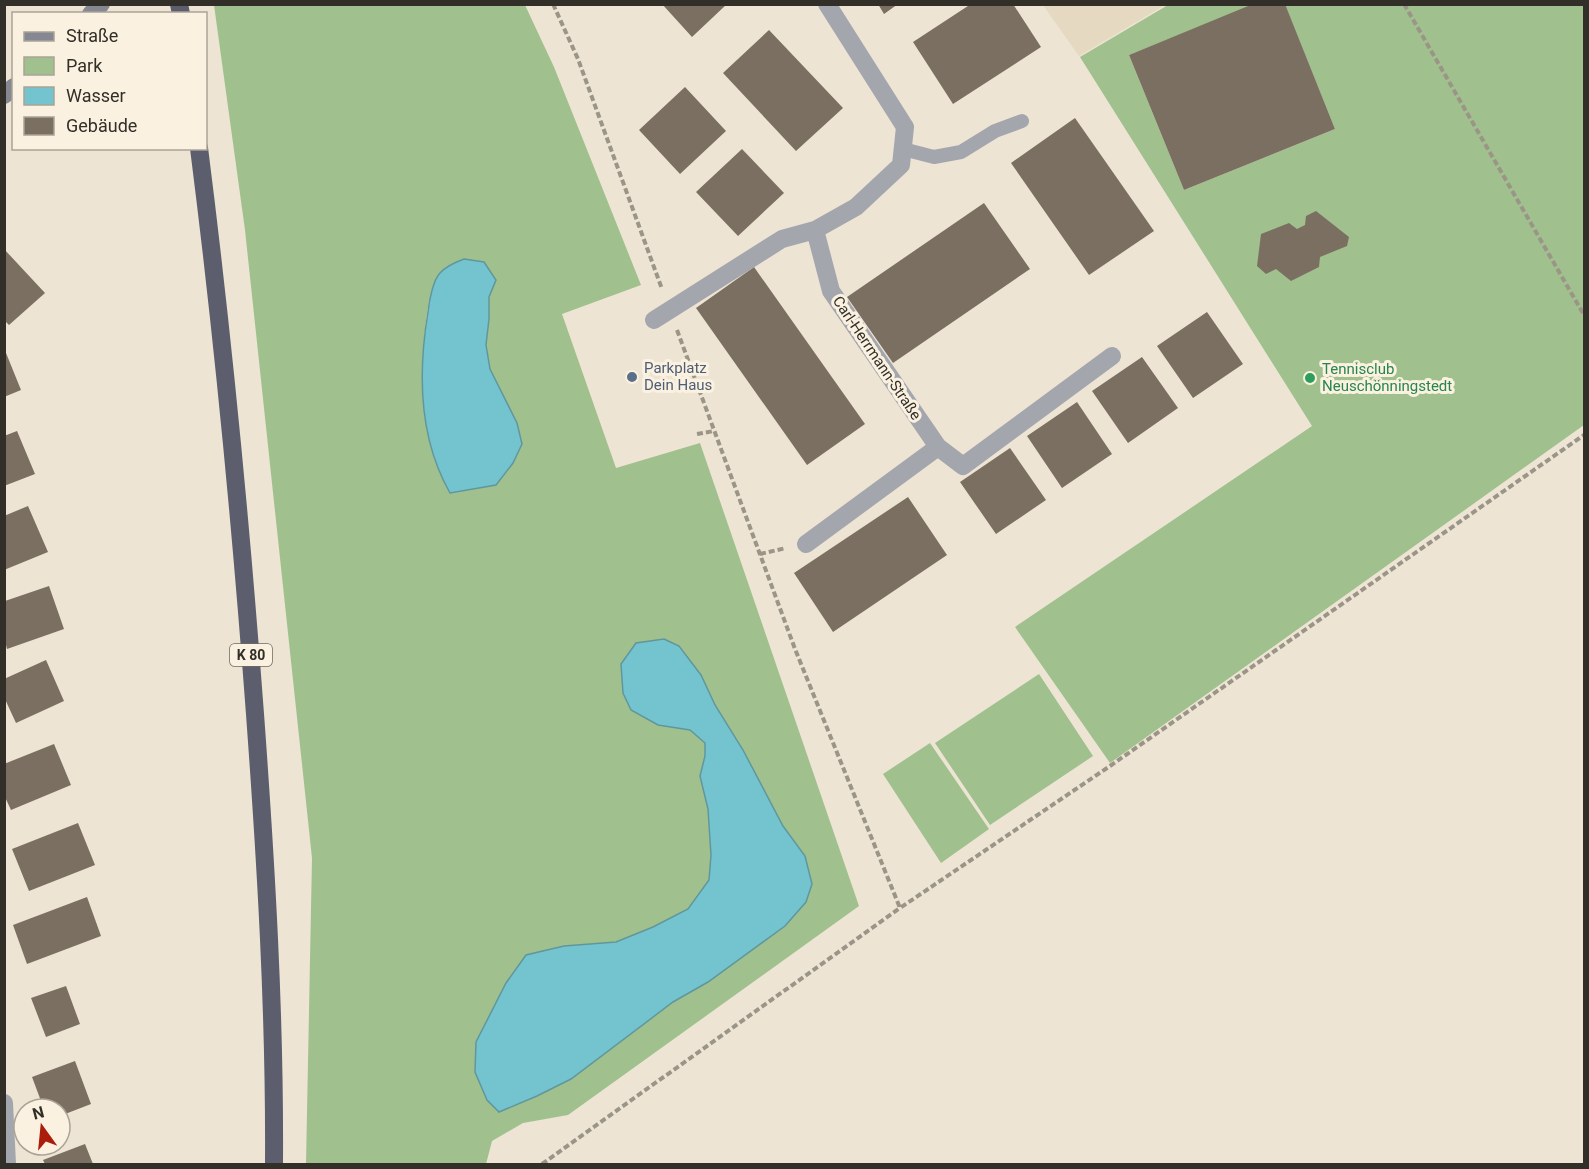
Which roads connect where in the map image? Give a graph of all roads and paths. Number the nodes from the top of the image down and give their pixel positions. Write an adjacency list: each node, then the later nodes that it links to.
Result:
1 (553, 4): 8 (path)
2 (827, 4): 5 (street)
3 (1404, 4): 9 (path)
4 (1022, 121): 5 (lane)
5 (903, 149): 7 (street)
6 (199, 150): 20 (highway, K 80)
7 (816, 230): 8 (street); 15 (street, Carl-Herrmann-Straße)
8 (669, 309): 10 (street); 12 (path)
9 (1584, 315)
10 (654, 320)
11 (1112, 356): 15 (street, Carl-Herrmann-Straße)
12 (714, 431): 13 (path); 17 (path)
13 (697, 434)
14 (1584, 435): 17 (path)
15 (938, 447): 16 (street)
16 (806, 544)
17 (900, 908): 21 (path)
18 (4, 1103): 19 (street)
19 (7, 1164)
20 (274, 1164)
21 (542, 1164)

